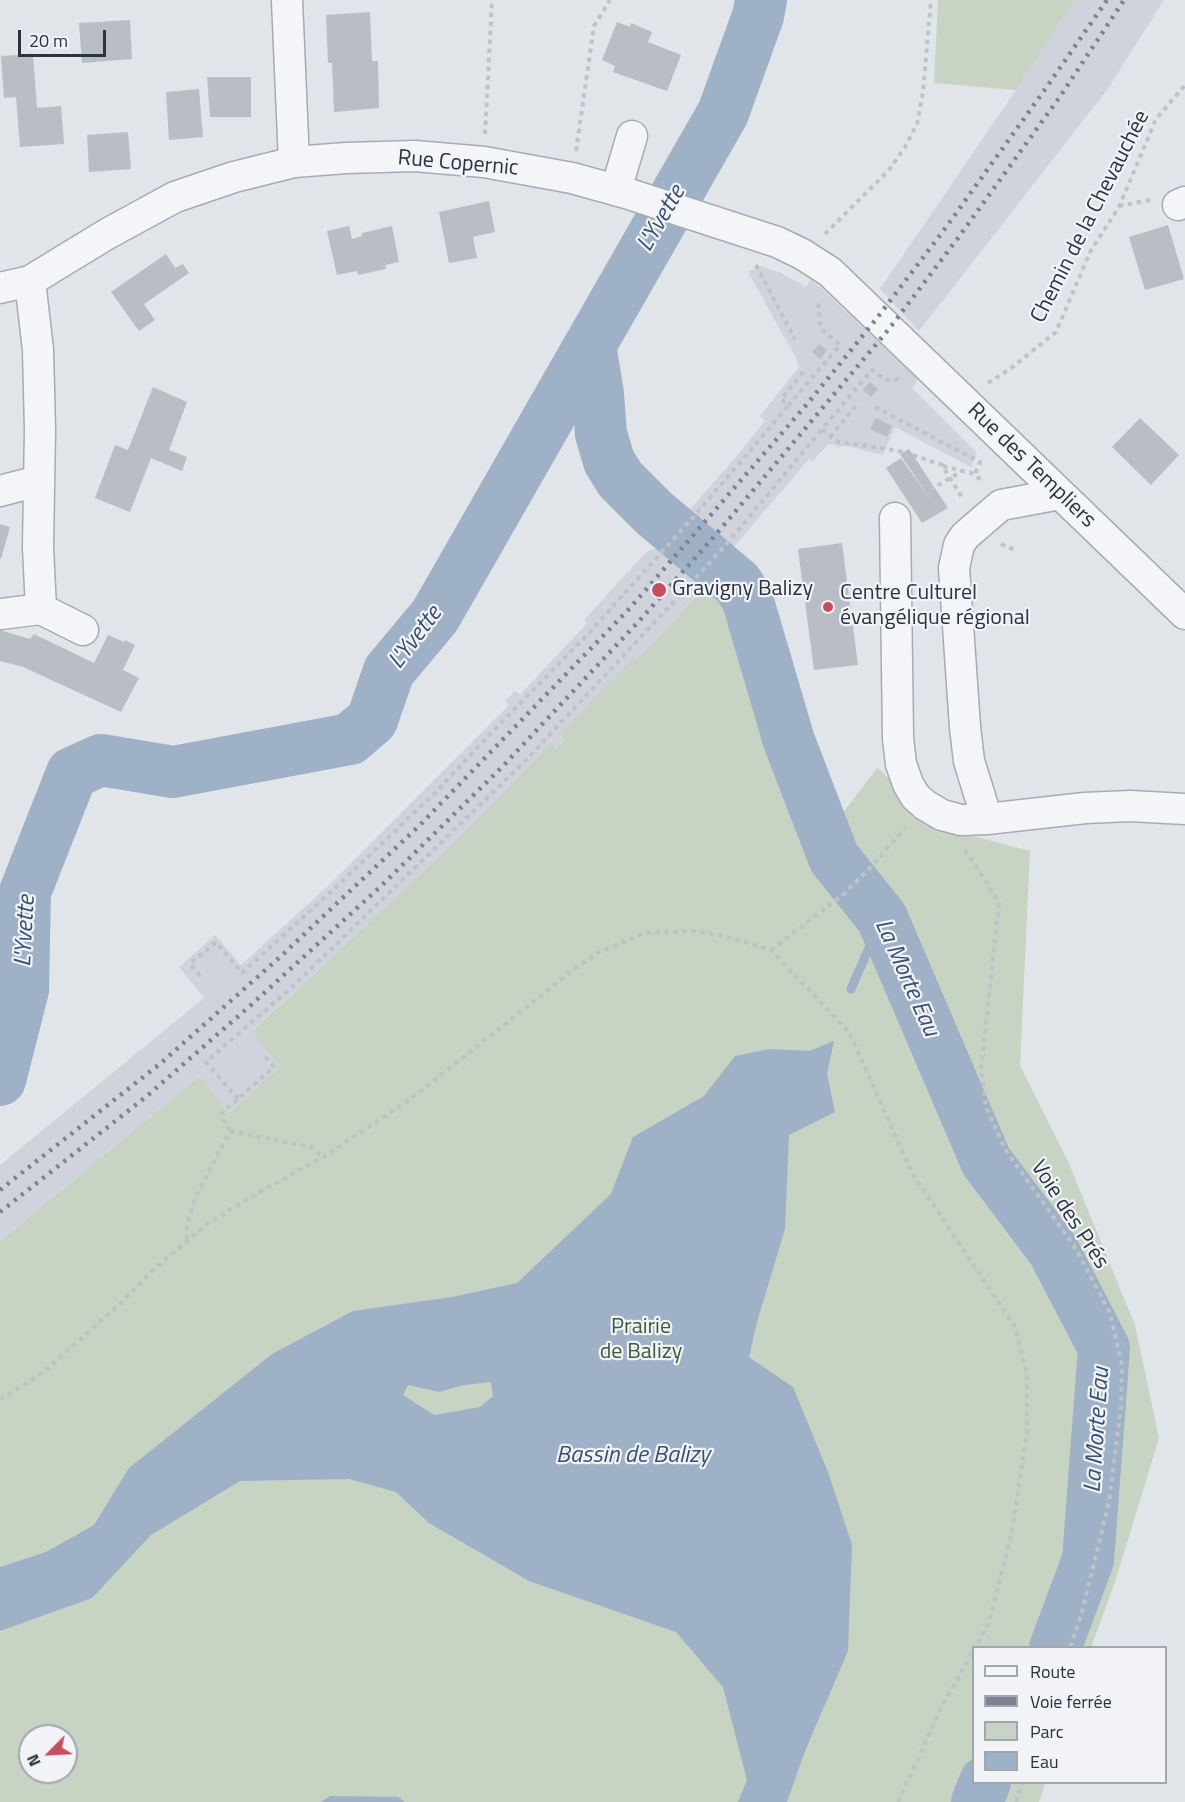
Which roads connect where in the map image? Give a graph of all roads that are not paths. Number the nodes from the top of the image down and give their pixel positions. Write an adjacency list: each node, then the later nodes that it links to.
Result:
1 (287, 0): 3 (street)
2 (632, 136): 4 (street)
3 (294, 162): 4 (street, Rue Copernic); 5 (street, Rue Copernic)
4 (621, 192): 7 (street, Rue Copernic)
5 (30, 281): 6 (street, Rue Copernic); 8 (street)
6 (0, 288)
7 (877, 318): 10 (street, Rue des Templiers)
8 (38, 481): 9 (street); 12 (street)
9 (0, 491)
10 (1060, 494): 14 (street, Rue des Templiers); 17 (street)
11 (896, 518): 17 (street)
12 (41, 609): 13 (street); 15 (street)
13 (1, 614)
14 (1185, 614)
15 (83, 630)
16 (1185, 809): 17 (street)
17 (987, 819)

